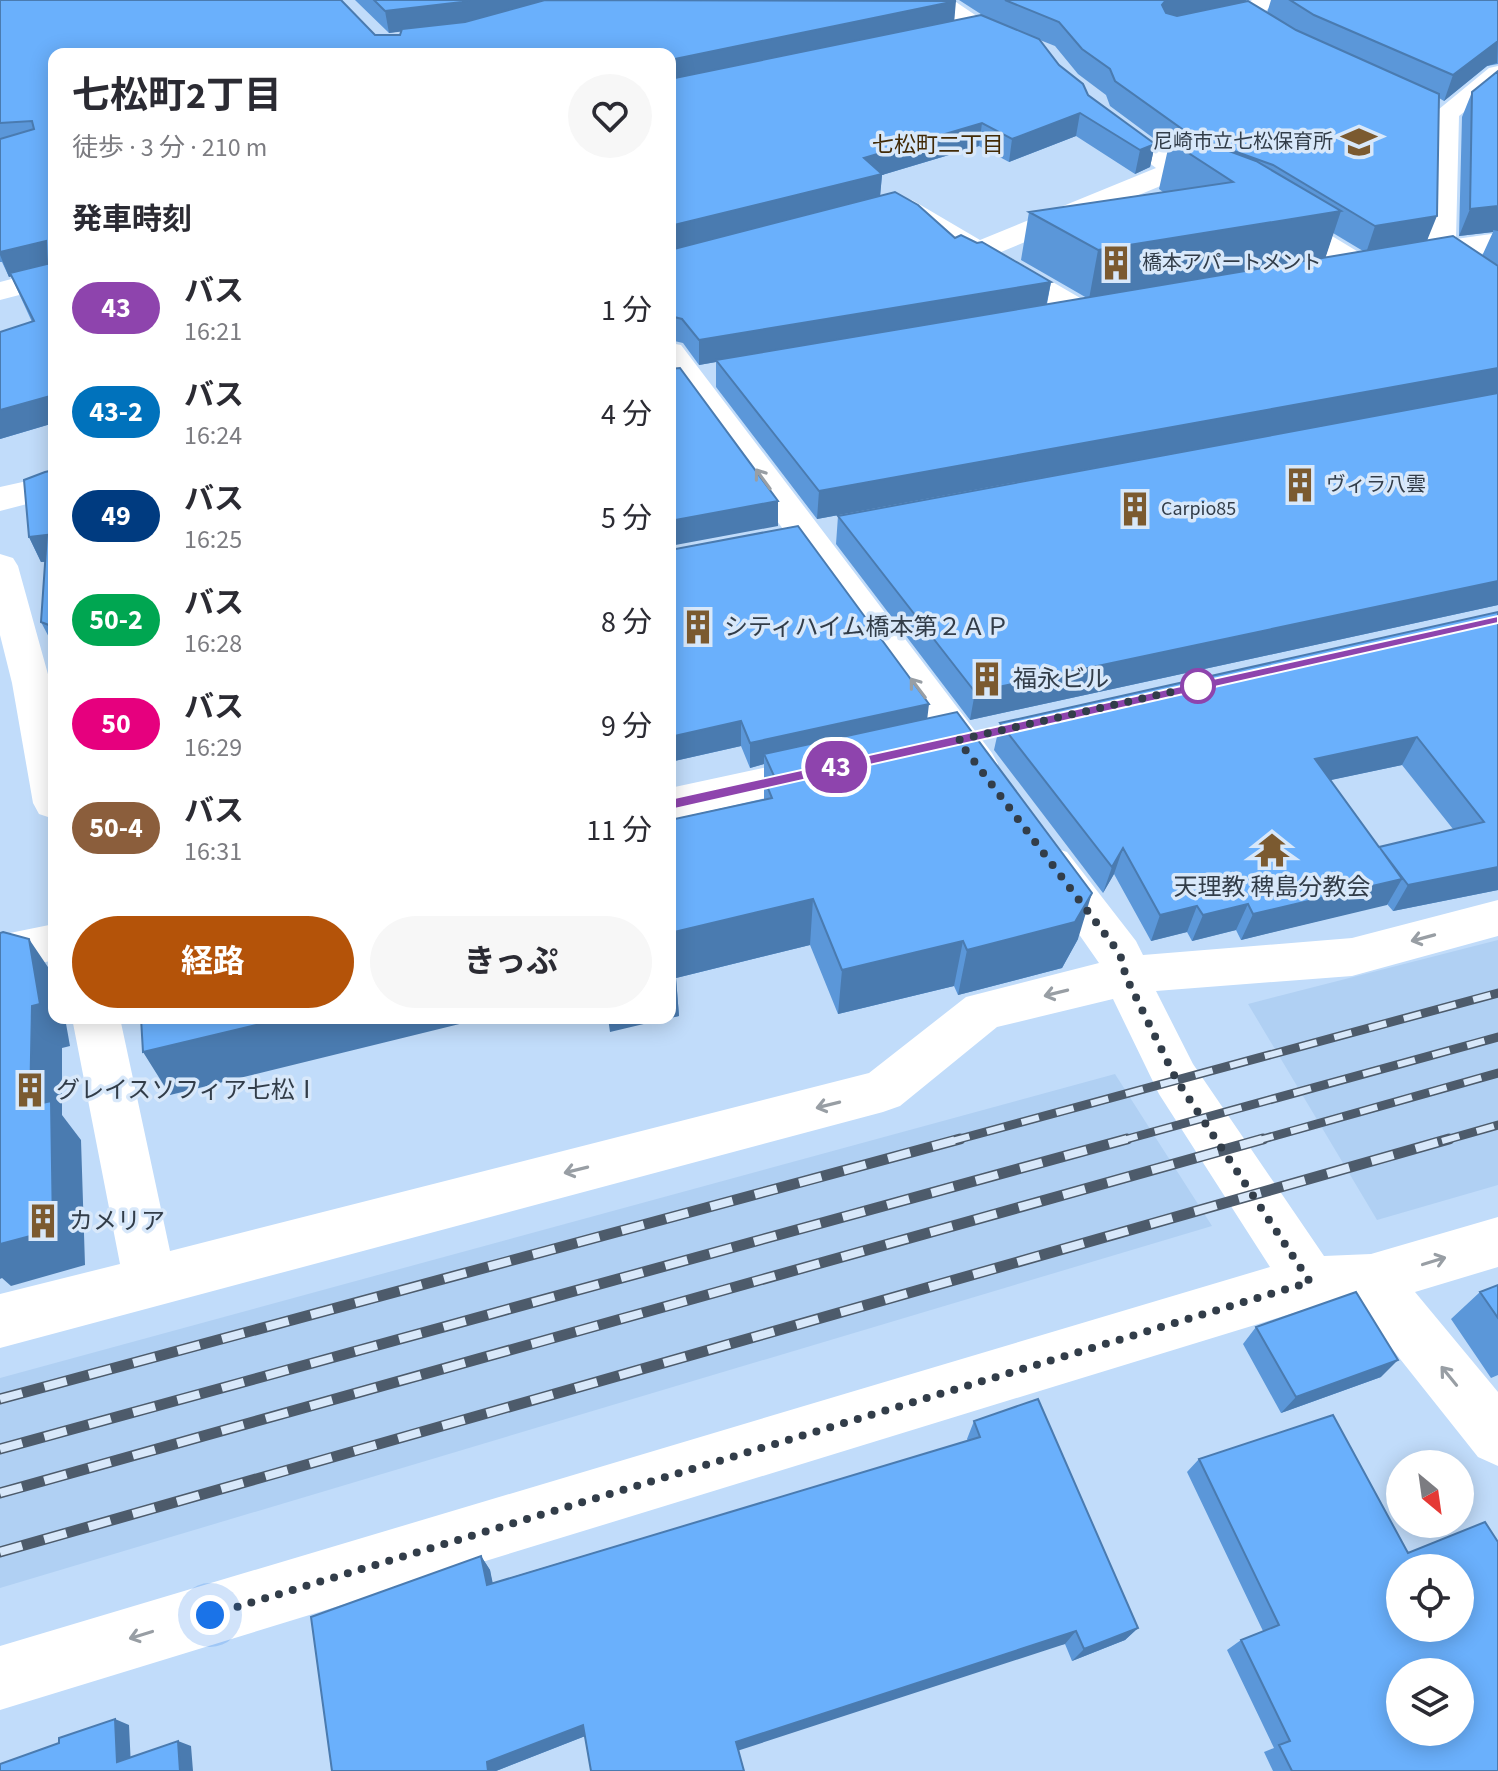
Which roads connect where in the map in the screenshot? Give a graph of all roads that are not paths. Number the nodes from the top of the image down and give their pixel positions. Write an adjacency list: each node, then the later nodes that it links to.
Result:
1 (937, 0): 3 (street)
2 (1267, 0): 4 (street)
3 (919, 40)
4 (1311, 53)
5 (1498, 73): 11 (street)
6 (1095, 102): 7 (street)
7 (1175, 170): 10 (street); 12 (street)
8 (868, 212): 10 (street)
9 (1498, 242): 11 (street)
10 (978, 251): 18 (street)
11 (1449, 251): 12 (street); 15 (street)
12 (1360, 265): 13 (street)
13 (1314, 273)
14 (48, 279): 16 (street)
15 (1498, 284)
16 (0, 291)
17 (1114, 307): 18 (street)
18 (1083, 312): 19 (street)
19 (1044, 319)
20 (677, 371): 21 (street); 27 (street, one-way to 20)
21 (729, 372)
22 (48, 487): 23 (street)
23 (0, 500)
24 (0, 566): 25 (street)
25 (29, 683): 29 (street)
26 (1003, 730): 27 (street)
27 (941, 744): 30 (street)
28 (865, 761): 31 (street)
29 (48, 774)
30 (999, 794)
31 (676, 803)
32 (1027, 831): 36 (street)
33 (1498, 918): 36 (street, one-way to 36)
34 (48, 943): 35 (street)
35 (0, 954)
36 (1126, 977): 39 (street, one-way to 39); 41 (street)
37 (97, 1024): 39 (street)
38 (1498, 1242): 40 (street, one-way to 38)
39 (150, 1280): 42 (street)
40 (1371, 1280): 41 (street); 43 (street, one-way to 40)
41 (1310, 1282): 44 (street, one-way to 44)
42 (0, 1321)
43 (1498, 1437)
44 (0, 1678)

